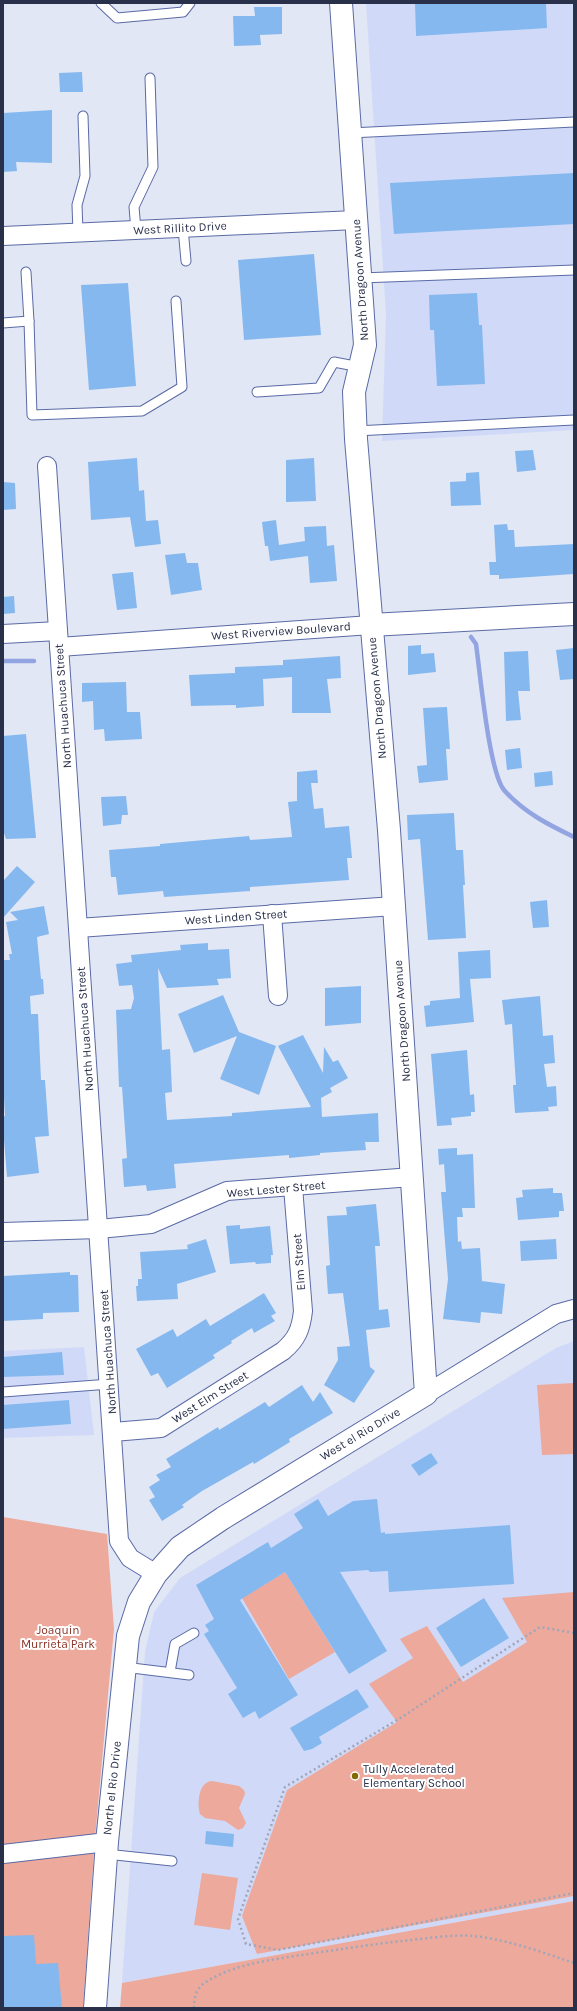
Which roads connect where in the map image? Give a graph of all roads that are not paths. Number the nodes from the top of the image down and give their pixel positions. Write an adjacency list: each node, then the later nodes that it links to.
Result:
1 (101, 3): 2 (lane)
2 (190, 3)
3 (341, 3): 7 (street, North Dragoon Avenue)
4 (150, 78): 10 (lane)
5 (83, 116): 11 (lane)
6 (574, 122): 7 (lane)
7 (350, 133): 8 (street, North Dragoon Avenue)
8 (356, 220): 9 (street, West Rillito Drive); 16 (street, North Dragoon Avenue)
9 (183, 228): 10 (street, West Rillito Drive); 13 (lane)
10 (136, 230): 11 (street, West Rillito Drive)
11 (78, 232): 12 (street, West Rillito Drive)
12 (3, 236)
13 (186, 261)
14 (574, 270): 16 (lane)
15 (26, 272): 18 (lane)
16 (360, 278): 20 (street, North Dragoon Avenue)
17 (176, 301): 18 (lane)
18 (29, 322): 19 (lane)
19 (3, 323)
20 (360, 367): 21 (lane); 23 (street, North Dragoon Avenue)
21 (257, 392)
22 (574, 420): 23 (lane)
23 (355, 431): 26 (street, North Dragoon Avenue)
24 (47, 466): 28 (street, North Huachuca Street)
25 (574, 614): 26 (street, West Riverview Boulevard)
26 (371, 625): 28 (street, West Riverview Boulevard); 29 (street, North Dragoon Avenue)
27 (3, 634): 28 (street, West Riverview Boulevard)
28 (58, 639): 31 (street, North Huachuca Street)
29 (394, 906): 30 (street, West Linden Street); 33 (street, North Dragoon Avenue)
30 (272, 914): 31 (street, West Linden Street); 32 (street)
31 (78, 928): 35 (street, North Huachuca Street)
32 (278, 996)
33 (412, 1177): 34 (street, West Lester Street); 41 (street, North Dragoon Avenue)
34 (293, 1187): 35 (street, West Lester Street); 38 (street, Elm Street)
35 (99, 1229): 36 (street, West Lester Street); 39 (street, North Huachuca Street)
36 (3, 1232)
37 (574, 1309): 41 (street, West el Rio Drive)
38 (297, 1337): 42 (street, West Elm Street)
39 (110, 1384): 40 (lane); 42 (street, North Huachuca Street)
40 (3, 1392)
41 (426, 1394): 43 (street, West el Rio Drive)
42 (113, 1432): 43 (street, North Huachuca Street)
43 (156, 1574): 45 (street, North el Rio Drive)
44 (194, 1633): 46 (lane)
45 (124, 1667): 46 (lane); 48 (street, North el Rio Drive)
46 (170, 1672): 47 (lane)
47 (189, 1674)
48 (106, 1848): 49 (street); 50 (lane); 51 (street, North el Rio Drive)
49 (3, 1854)
50 (172, 1861)
51 (96, 2008)

